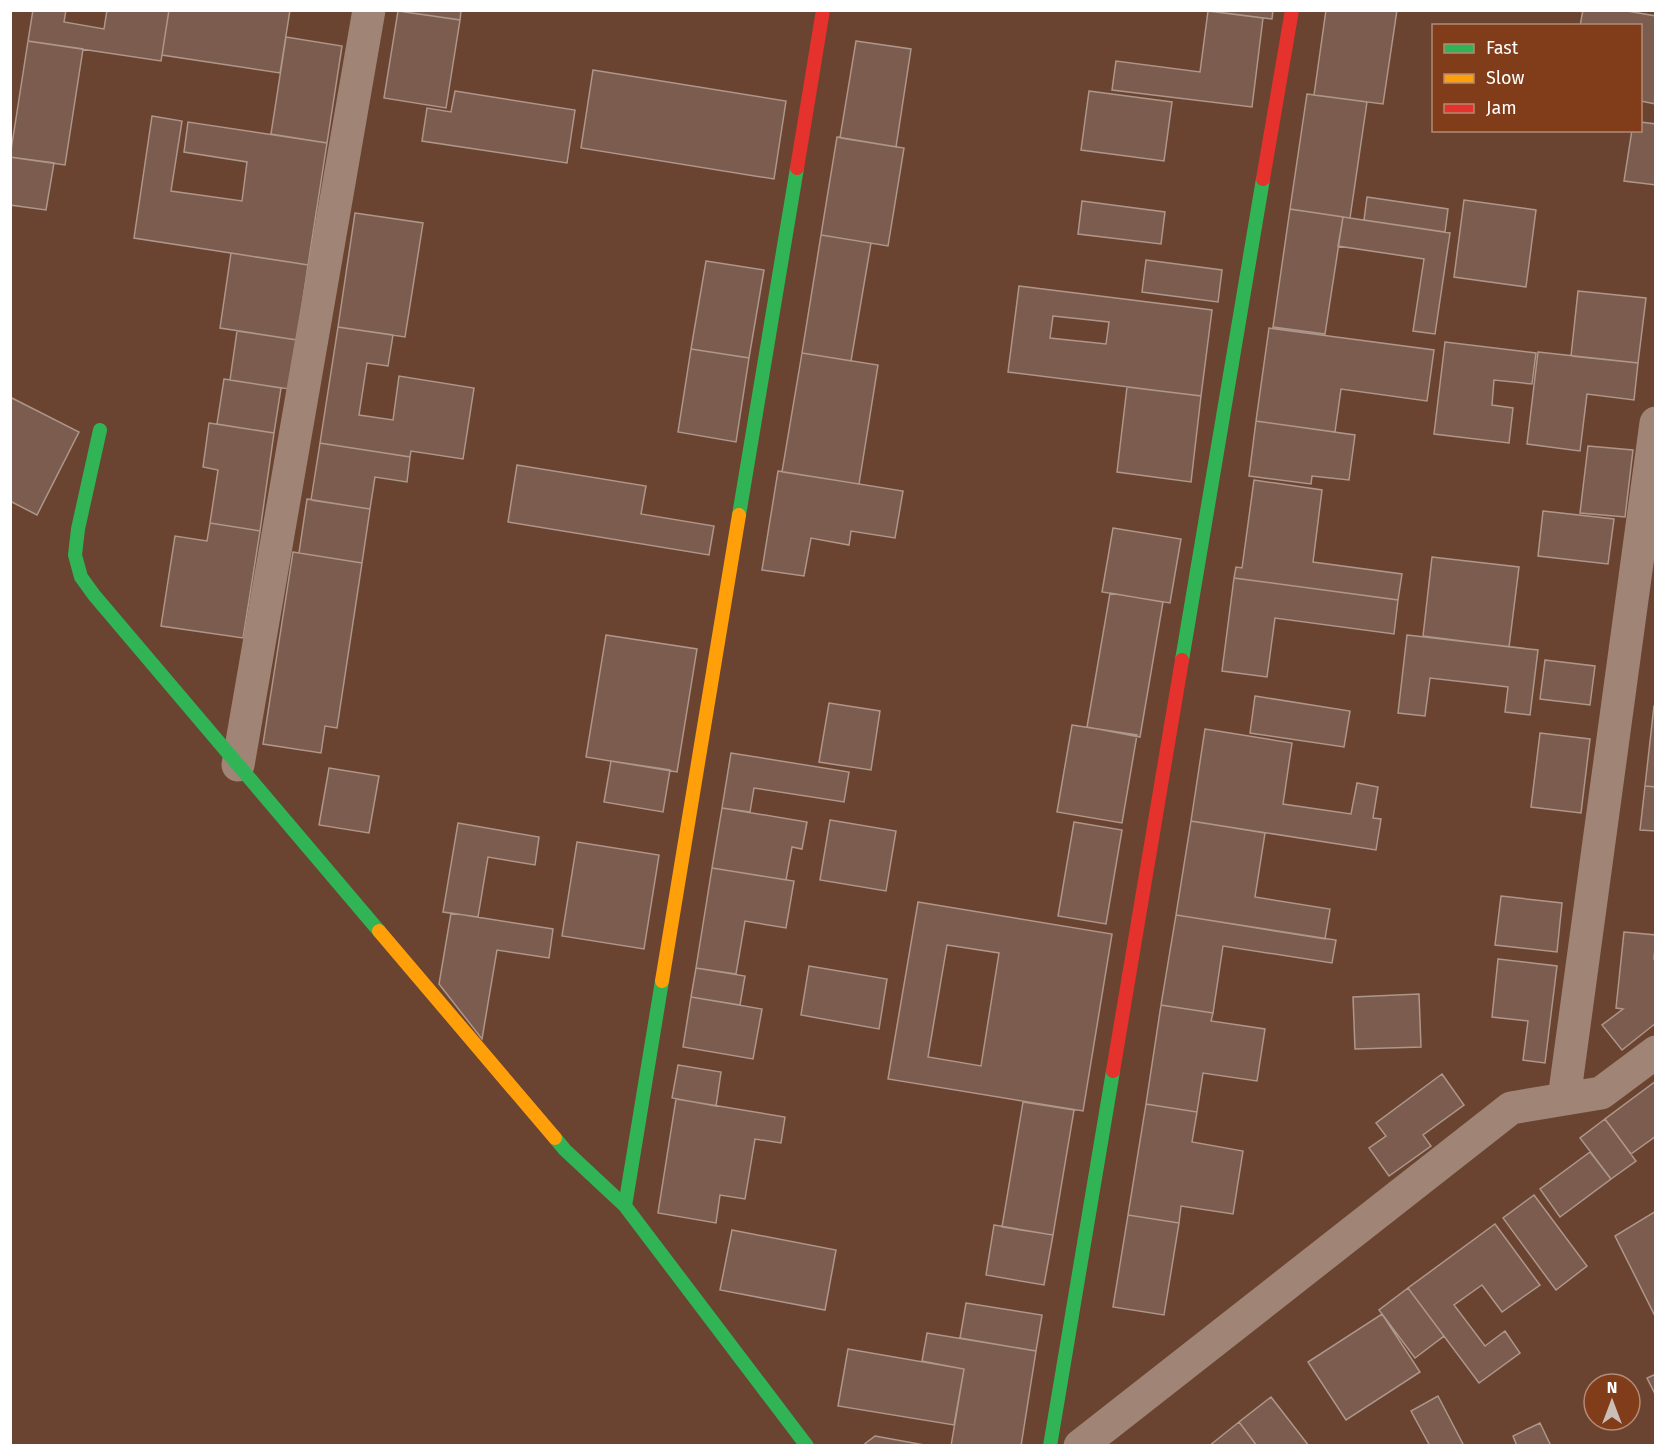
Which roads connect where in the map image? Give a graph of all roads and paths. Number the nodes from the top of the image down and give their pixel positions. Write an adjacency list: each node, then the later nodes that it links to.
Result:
1 (369, 10): 6 (street)
2 (823, 10): 9 (street)
3 (1292, 10): 11 (street)
4 (1656, 423): 8 (street)
5 (100, 430): 6 (street)
6 (238, 765): 9 (street)
7 (1656, 1052): 8 (street)
8 (1564, 1099): 12 (street)
9 (626, 1206): 10 (street)
10 (807, 1446)
11 (1050, 1446)
12 (1080, 1446)

